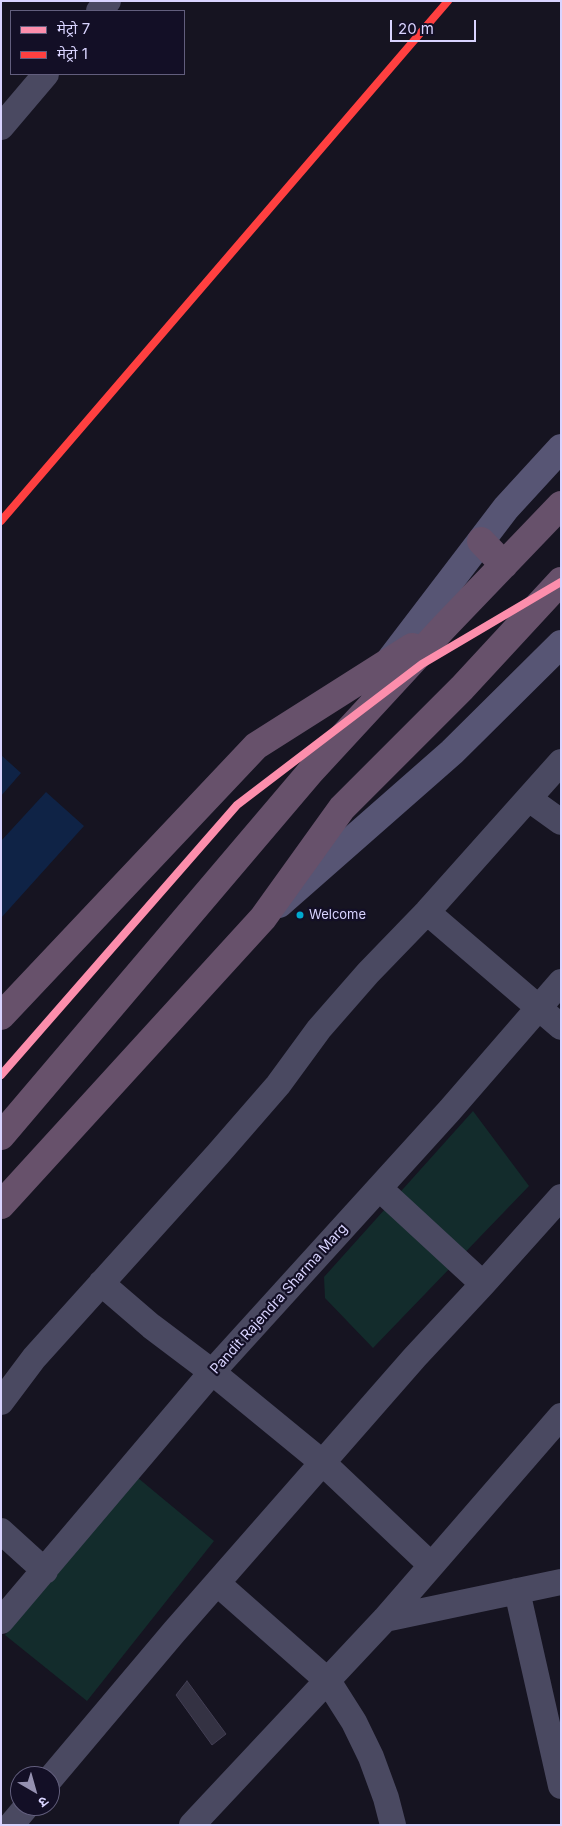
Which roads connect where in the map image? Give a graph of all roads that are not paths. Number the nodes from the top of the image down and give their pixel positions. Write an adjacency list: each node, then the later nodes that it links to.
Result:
1 (45, 75): 2 (street)
2 (1, 127)
3 (561, 448): 5 (main road)
4 (560, 506): 6 (highway)
5 (481, 541): 6 (highway); 10 (main road)
6 (504, 564): 8 (highway)
7 (561, 581): 16 (highway)
8 (444, 626): 10 (highway); 12 (highway)
9 (561, 644): 16 (main road)
10 (390, 661): 12 (main road); 19 (highway)
11 (561, 762): 13 (street)
12 (311, 771): 21 (highway)
13 (530, 799): 14 (street); 15 (street)
14 (561, 822)
15 (426, 912): 18 (street); 25 (street)
16 (263, 918): 24 (highway)
17 (561, 982): 18 (street, Pandit Rajendra Sharma Marg)
18 (538, 1008): 20 (street); 22 (street, Pandit Rajendra Sharma Marg)
19 (1, 1016)
20 (561, 1027)
21 (1, 1136)
22 (379, 1188): 26 (street); 27 (street, Pandit Rajendra Sharma Marg)
23 (561, 1197): 26 (street)
24 (1, 1205)
25 (101, 1283): 27 (street); 28 (street)
26 (483, 1284): 30 (street)
27 (212, 1372): 30 (street); 33 (street, Pandit Rajendra Sharma Marg)
28 (1, 1402)
29 (561, 1416): 32 (street)
30 (323, 1463): 32 (street); 35 (street)
31 (1, 1530): 33 (street)
32 (431, 1565): 37 (street)
33 (45, 1571): 38 (street, Pandit Rajendra Sharma Marg)
34 (561, 1582): 36 (street)
35 (217, 1583): 39 (street); 40 (street)
36 (517, 1591): 37 (street); 41 (street)
37 (385, 1619): 39 (street)
38 (1, 1621)
39 (328, 1681): 42 (street); 43 (street)
40 (60, 1767)
41 (559, 1770)
42 (192, 1825)
43 (393, 1825)

